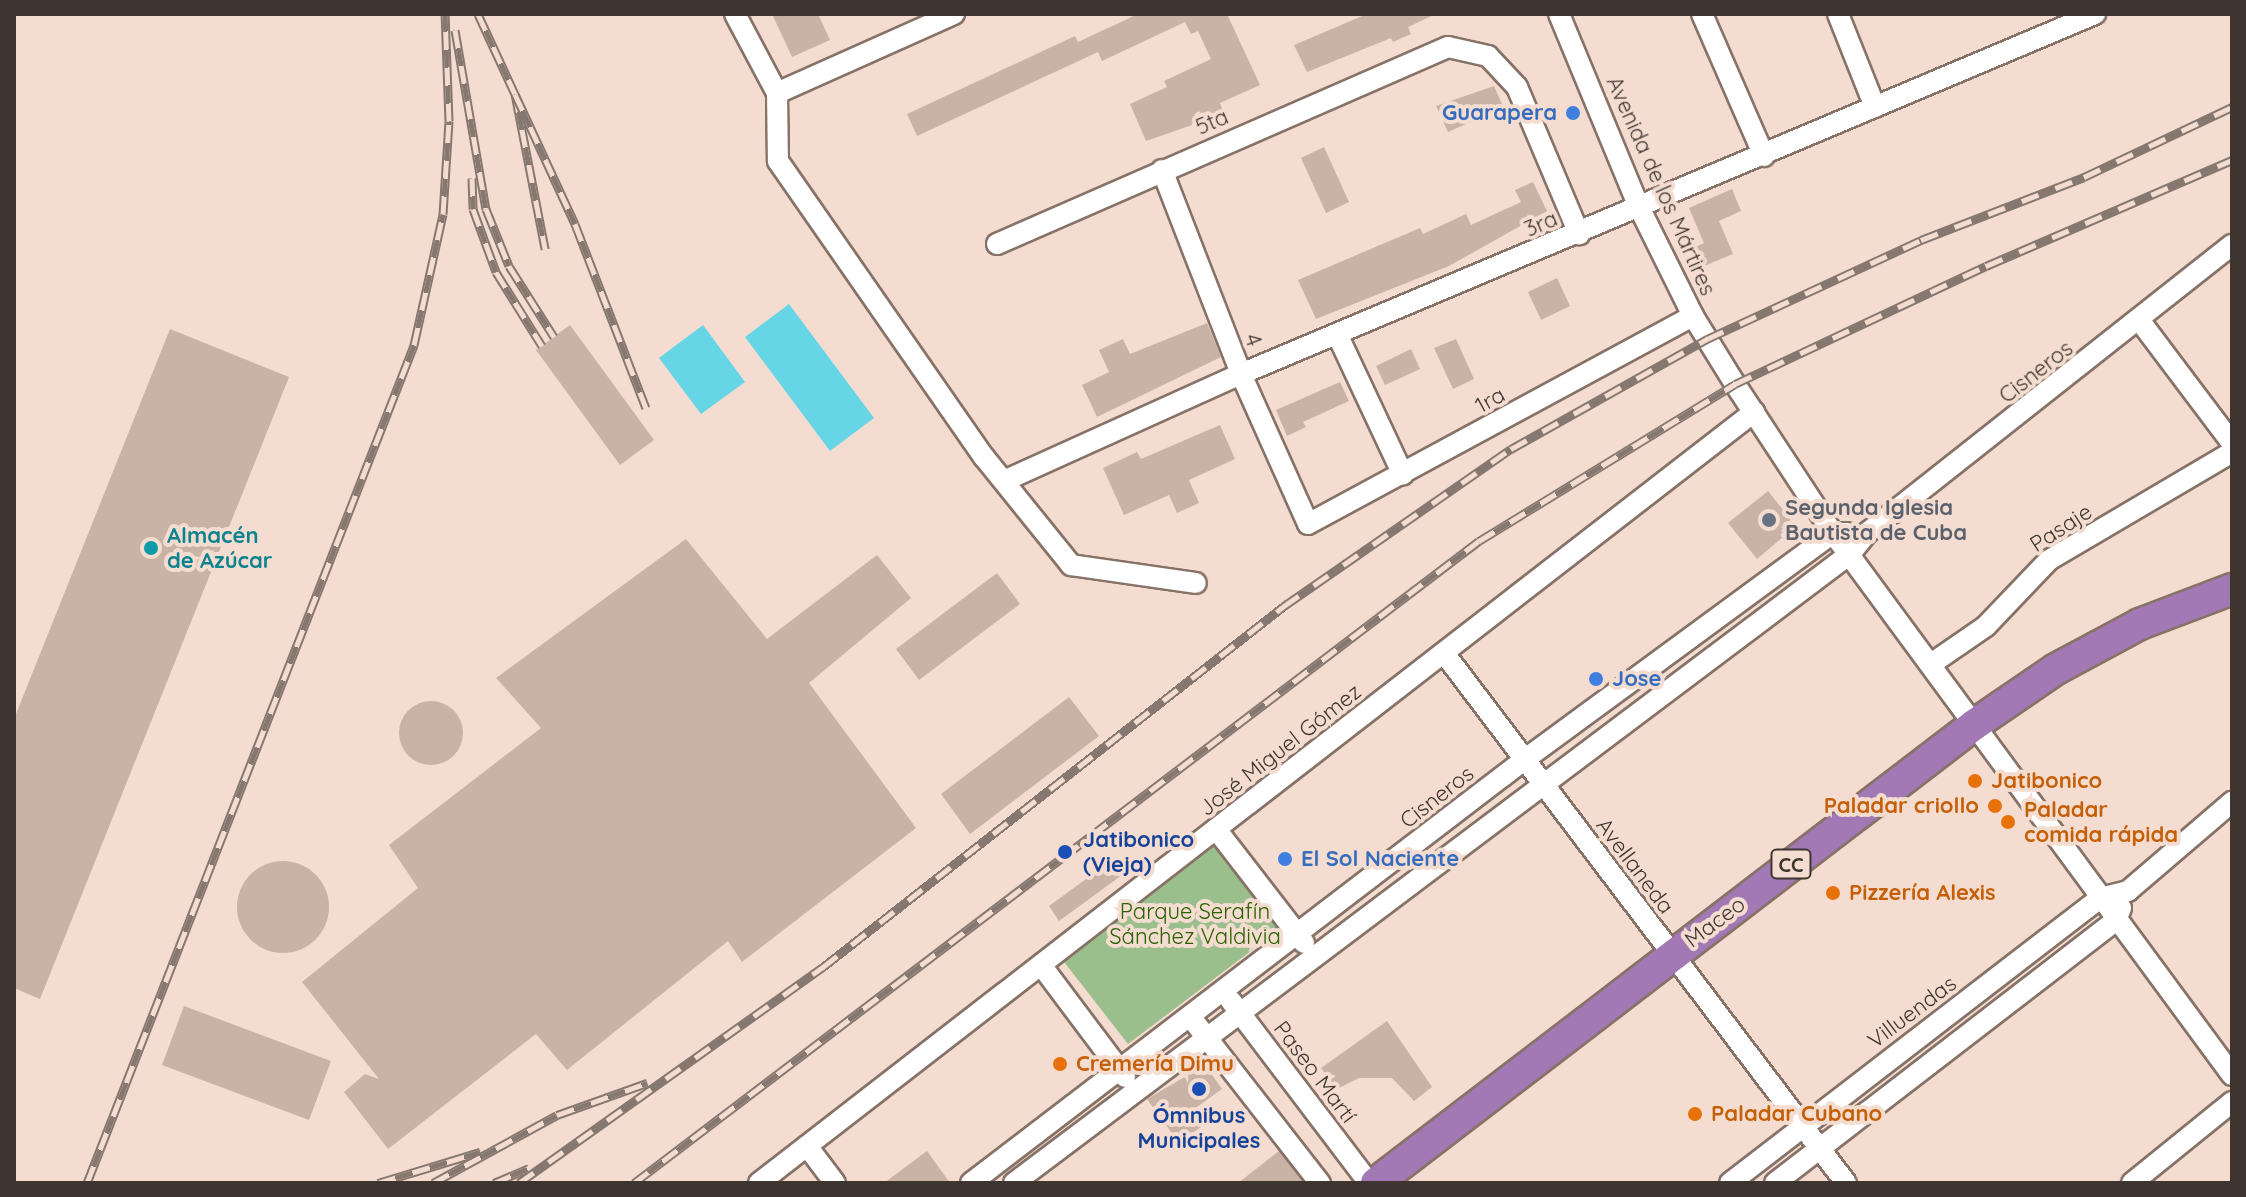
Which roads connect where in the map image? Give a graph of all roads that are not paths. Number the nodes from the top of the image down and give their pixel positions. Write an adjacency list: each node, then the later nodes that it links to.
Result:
1 (735, 14): 8 (street)
2 (954, 14): 8 (street)
3 (1559, 14): 12 (street, Avenida de los Mártires)
4 (1702, 14): 10 (street)
5 (1838, 14): 9 (street)
6 (2095, 14): 7 (street, 3ra)
7 (2059, 21): 9 (street, 3ra)
8 (777, 93): 24 (street)
9 (1875, 107): 10 (street, 3ra)
10 (1764, 156): 12 (street, 3ra)
11 (1162, 170): 13 (street, 5ta); 14 (street, 5ta); 19 (street, 4)
12 (1639, 207): 13 (street, 3ra); 16 (street, Avenida de los Mártires)
13 (1579, 234): 18 (street, 3ra)
14 (997, 244)
15 (2232, 245): 17 (street, Cisneros)
16 (1693, 316): 20 (street, Avenida de los Mártires); 23 (street, 1ra)
17 (2140, 321): 21 (street); 27 (street, Cisneros)
18 (1338, 336): 19 (street, 3ra); 23 (street)
19 (1241, 374): 24 (street, 3ra); 25 (street, 4)
20 (1754, 412): 26 (street, Avenida de los Mártires); 31 (street, José Miguel Gómez)
21 (2232, 443)
22 (2232, 452): 32 (street, Pasaje)
23 (1403, 475): 25 (street, 1ra)
24 (1006, 480): 29 (street)
25 (1308, 524)
26 (1833, 533): 27 (street); 28 (street, Avenida de los Mártires); 34 (street, Cisneros)
27 (1867, 533): 28 (street, Cisneros)
28 (1850, 554): 32 (street, Avenida de los Mártires); 35 (street, Cisneros)
29 (1196, 583)
30 (2232, 589): 33 (highway, Maceo / CC)
31 (1444, 653): 34 (street, Avellaneda); 37 (street, José Miguel Gómez)
32 (1931, 664): 33 (street, Avenida de los Mártires)
33 (1974, 725): 39 (street, Avenida de los Mártires); 42 (highway, Maceo / CC)
34 (1524, 760): 35 (street, Avellaneda); 41 (street, Cisneros)
35 (1543, 784): 42 (street, Avellaneda); 43 (street, Cisneros)
36 (2232, 802): 38 (street, Villuendas)
37 (1216, 829): 41 (street); 44 (street, José Miguel Gómez)
38 (2128, 891): 39 (street, Villuendas); 40 (street, Villuendas)
39 (2100, 898): 40 (street, Avenida de los Mártires); 53 (street, Villuendas)
40 (2116, 920): 50 (street, Avenida de los Mártires); 55 (street)
41 (1298, 934): 43 (street); 45 (street, Cisneros)
42 (1672, 954): 53 (street, Avellaneda); 62 (highway, Maceo / CC)
43 (1313, 955): 46 (street, Cisneros)
44 (1041, 965): 49 (street); 54 (street, José Miguel Gómez)
45 (1223, 991): 46 (street, Paseo Martí); 47 (street, Cisneros)
46 (1238, 1011): 48 (street, Cisneros); 61 (street, Paseo Martí)
47 (1189, 1015): 48 (street); 49 (street, Cisneros)
48 (1205, 1035): 51 (street, Cisneros); 60 (street)
49 (1118, 1067): 51 (street); 58 (street, Cisneros)
50 (2232, 1075)
51 (1134, 1090): 59 (street, Cisneros)
52 (2232, 1102): 66 (street)
53 (1803, 1126): 55 (street, Avellaneda); 63 (street, Villuendas)
54 (807, 1146): 56 (street, José Miguel Gómez); 57 (street)
55 (1819, 1147): 64 (street); 65 (street, Avellaneda)
56 (759, 1183)
57 (835, 1183)
58 (971, 1183)
59 (1014, 1183)
60 (1320, 1183)
61 (1369, 1183)
62 (1376, 1183)
63 (1730, 1183)
64 (1775, 1183)
65 (1846, 1183)
66 (2132, 1183)

